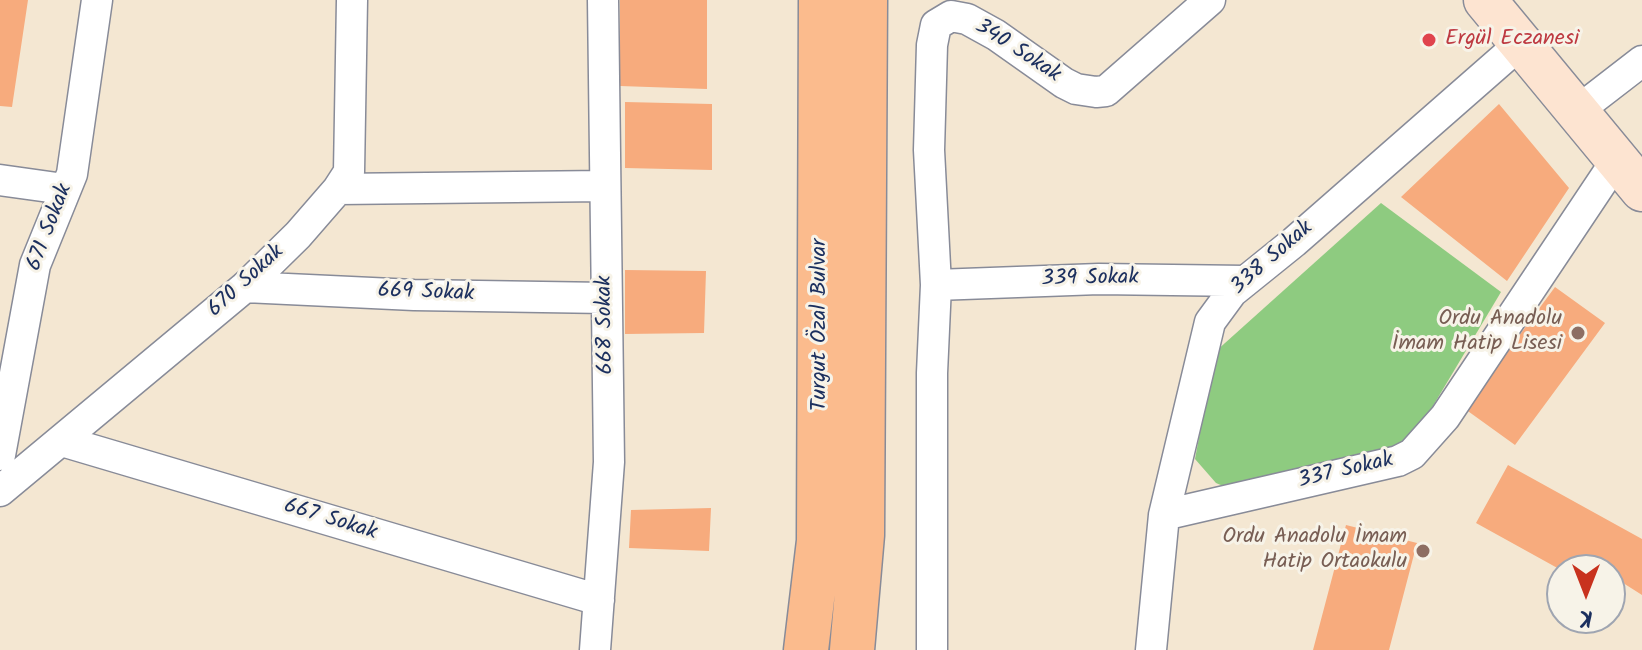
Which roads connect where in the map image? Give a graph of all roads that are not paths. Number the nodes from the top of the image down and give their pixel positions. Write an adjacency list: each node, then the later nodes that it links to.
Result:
1 (97, 0): 14 (street, 671 Sokak)
2 (352, 0): 15 (street, 670 Sokak)
3 (603, 0): 13 (street, 668 Sokak)
4 (821, 0): 26 (highway, Turgut Özal Bulvar)
5 (865, 0): 27 (highway, Turgut Özal Bulvar)
6 (1210, 0): 17 (street, 340 Sokak)
7 (1485, 0): 8 (main road)
8 (1520, 44): 10 (main road); 16 (street, 338 Sokak)
9 (1642, 61): 10 (street)
10 (1576, 112): 11 (main road)
11 (1629, 176): 23 (street, 337 Sokak)
12 (0, 180): 14 (street)
13 (604, 186): 15 (street); 19 (street, 668 Sokak)
14 (64, 189): 21 (street, 671 Sokak)
15 (338, 189): 18 (street, 670 Sokak)
16 (1245, 281): 17 (street, 339 Sokak); 23 (street, 338 Sokak)
17 (936, 285): 28 (street)
18 (245, 287): 19 (street, 669 Sokak); 20 (street, 670 Sokak)
19 (606, 298): 24 (street, 668 Sokak)
20 (62, 441): 22 (street, 670 Sokak); 24 (street, 667 Sokak)
21 (0, 455)
22 (0, 491)
23 (1164, 515): 29 (street, 338 Sokak)
24 (599, 600): 25 (street, 668 Sokak)
25 (595, 650)
26 (806, 650)
27 (852, 650)
28 (932, 650)
29 (1151, 650)

